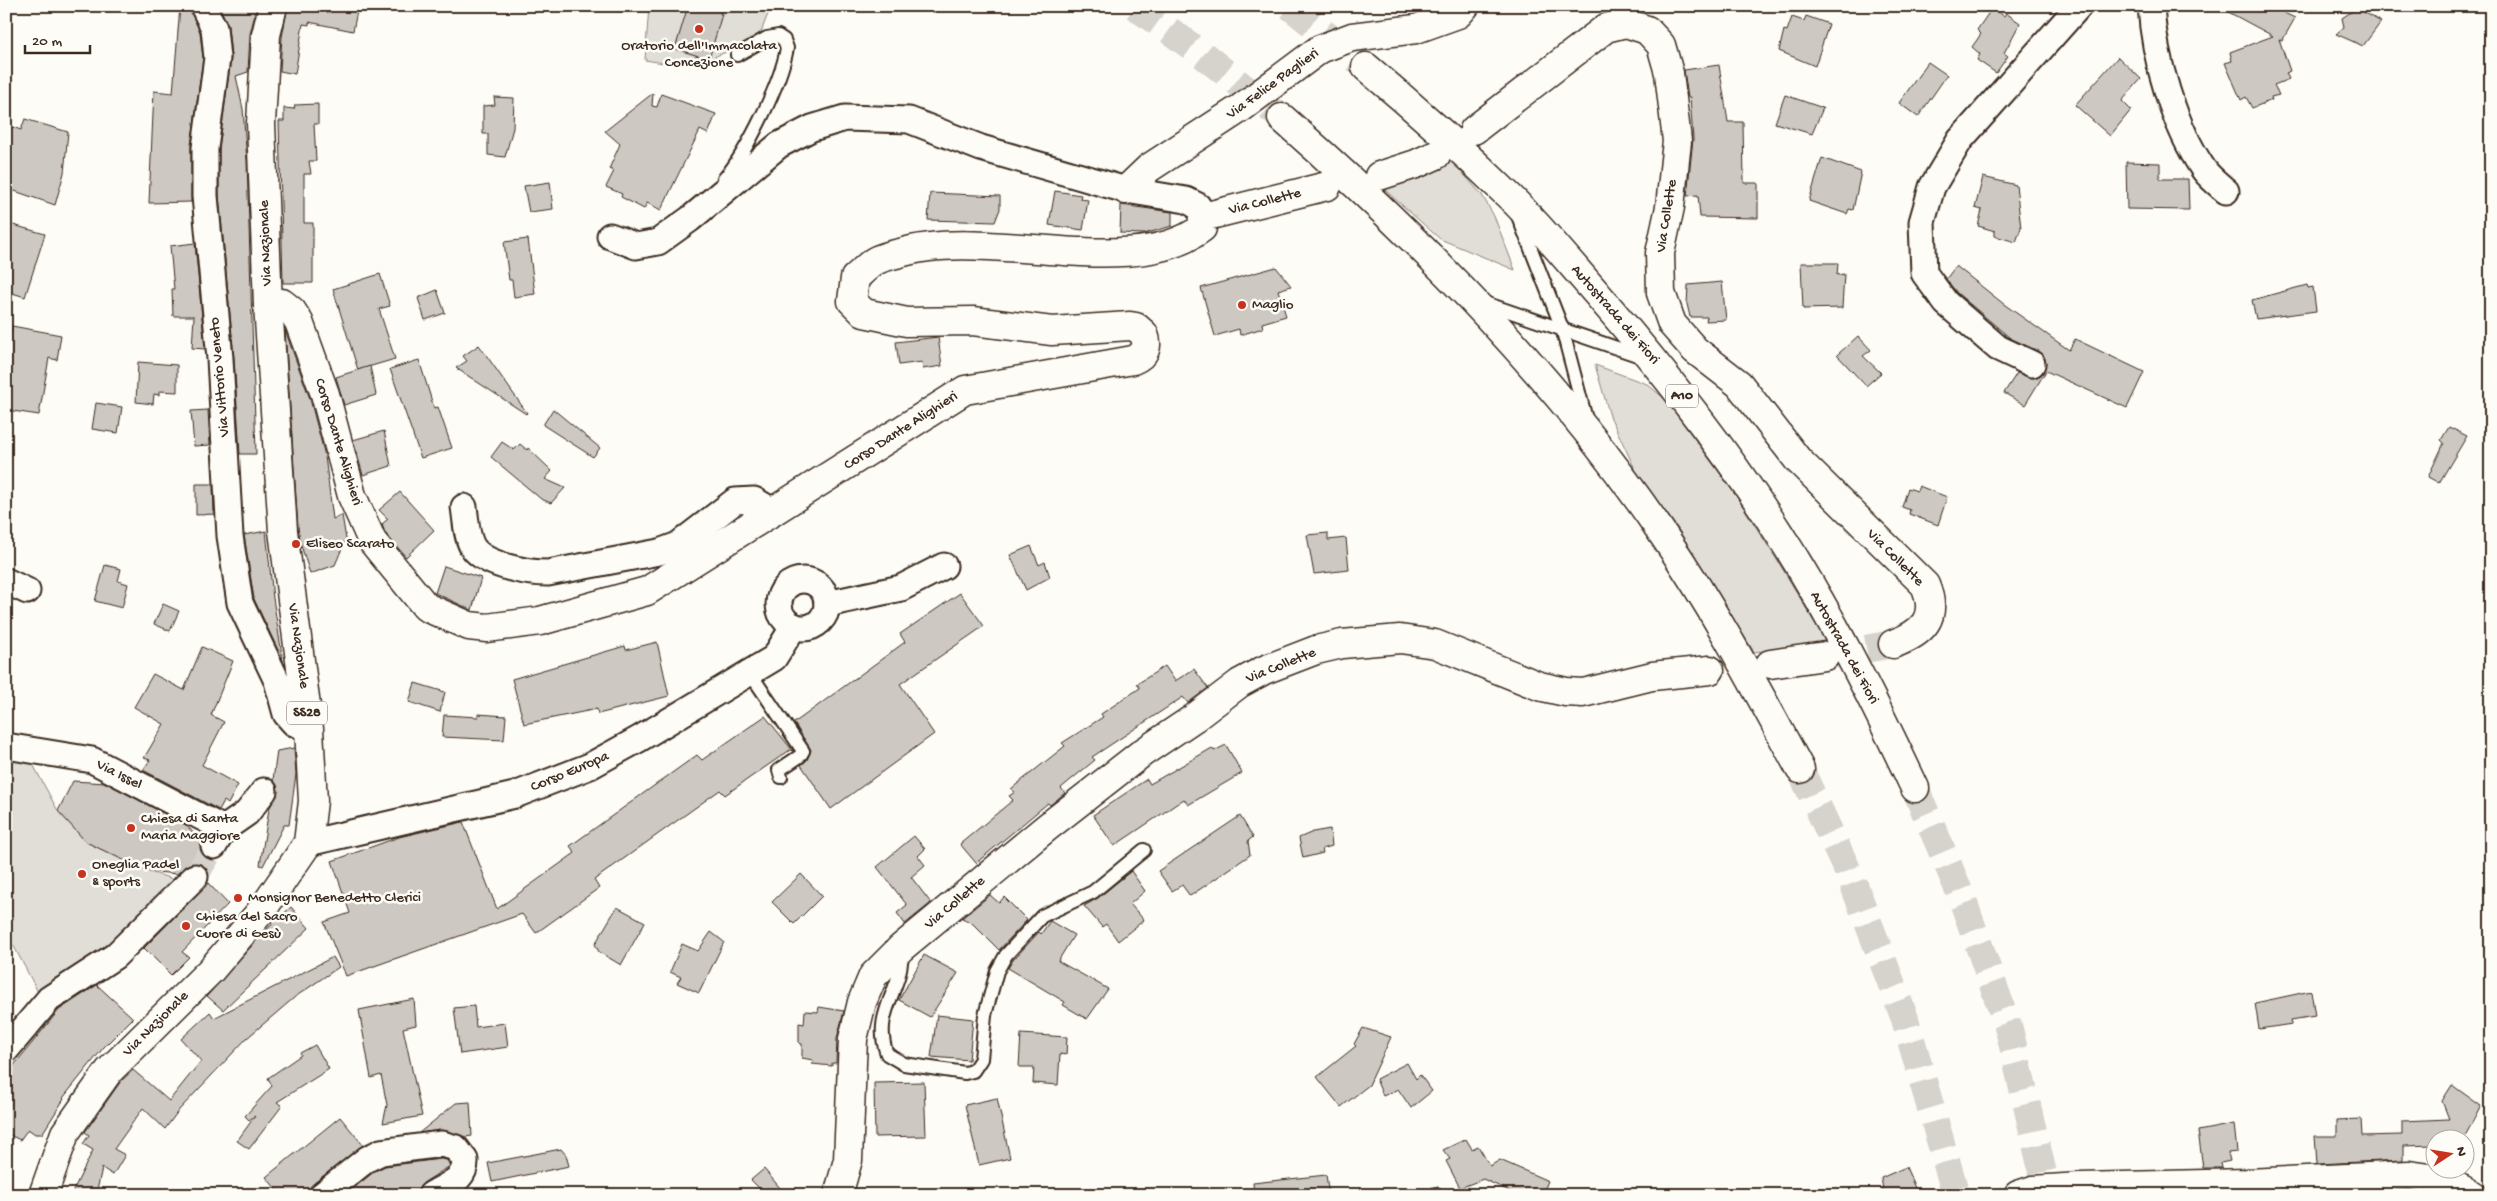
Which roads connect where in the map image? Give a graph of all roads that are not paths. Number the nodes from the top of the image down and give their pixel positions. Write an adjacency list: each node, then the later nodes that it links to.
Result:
1 (203, 6): 35 (street, Via Vittorio Veneto)
2 (273, 6): 20 (main road, Via Nazionale / SS28)
3 (1466, 6): 13 (main road, Via Felice Paglieri)
4 (2079, 6): 23 (street)
5 (2151, 6): 14 (street)
6 (737, 55): 17 (lane)
7 (1366, 67): 15 (main road, Autostrada dei Fiori / A10)
8 (1282, 118): 19 (main road)
9 (1474, 130): 30 (main road, Via Collette)
10 (1436, 155): 11 (main road)
11 (1379, 176)
12 (1327, 186): 16 (main road, Via Collette)
13 (1126, 190): 16 (street); 17 (street)
14 (2226, 191)
15 (1511, 197): 21 (lane); 22 (main road, Autostrada dei Fiori / A10)
16 (1203, 217): 26 (main road, Corso Dante Alighieri)
17 (690, 219): 18 (street)
18 (610, 236)
19 (1473, 299): 21 (lane); 24 (main road)
20 (268, 305): 26 (main road, Corso Dante Alighieri); 35 (main road, Via Nazionale / SS28)
21 (1562, 328): 22 (lane); 24 (lane)
22 (1655, 361): 39 (main road, Autostrada dei Fiori / A10)
23 (2032, 364)
24 (1590, 436): 37 (main road)
25 (464, 507): 26 (street)
26 (774, 512)
27 (944, 566): 28 (street)
28 (827, 604): 29 (street); 29 (street)
29 (794, 626): 34 (street, Corso Europa)
30 (1893, 644)
31 (1825, 656): 32 (main road)
32 (1770, 664)
33 (1710, 670): 44 (main road, Via Collette)
34 (750, 673): 38 (lane); 41 (street, Corso Europa)
35 (309, 729): 41 (main road, Via Nazionale / SS28)
36 (6, 746): 40 (street, Via Issel)
37 (1800, 769)
38 (781, 777)
39 (1915, 788)
40 (264, 791)
41 (308, 843): 46 (main road, Via Nazionale / SS28)
42 (1144, 850): 44 (lane)
43 (195, 877): 45 (street)
44 (901, 948): 49 (main road, Via Collette)
45 (6, 1050)
46 (43, 1195)
47 (322, 1195): 48 (street)
48 (431, 1195)
49 (838, 1195)
50 (2018, 1195): 51 (main road)
51 (2473, 1195)

